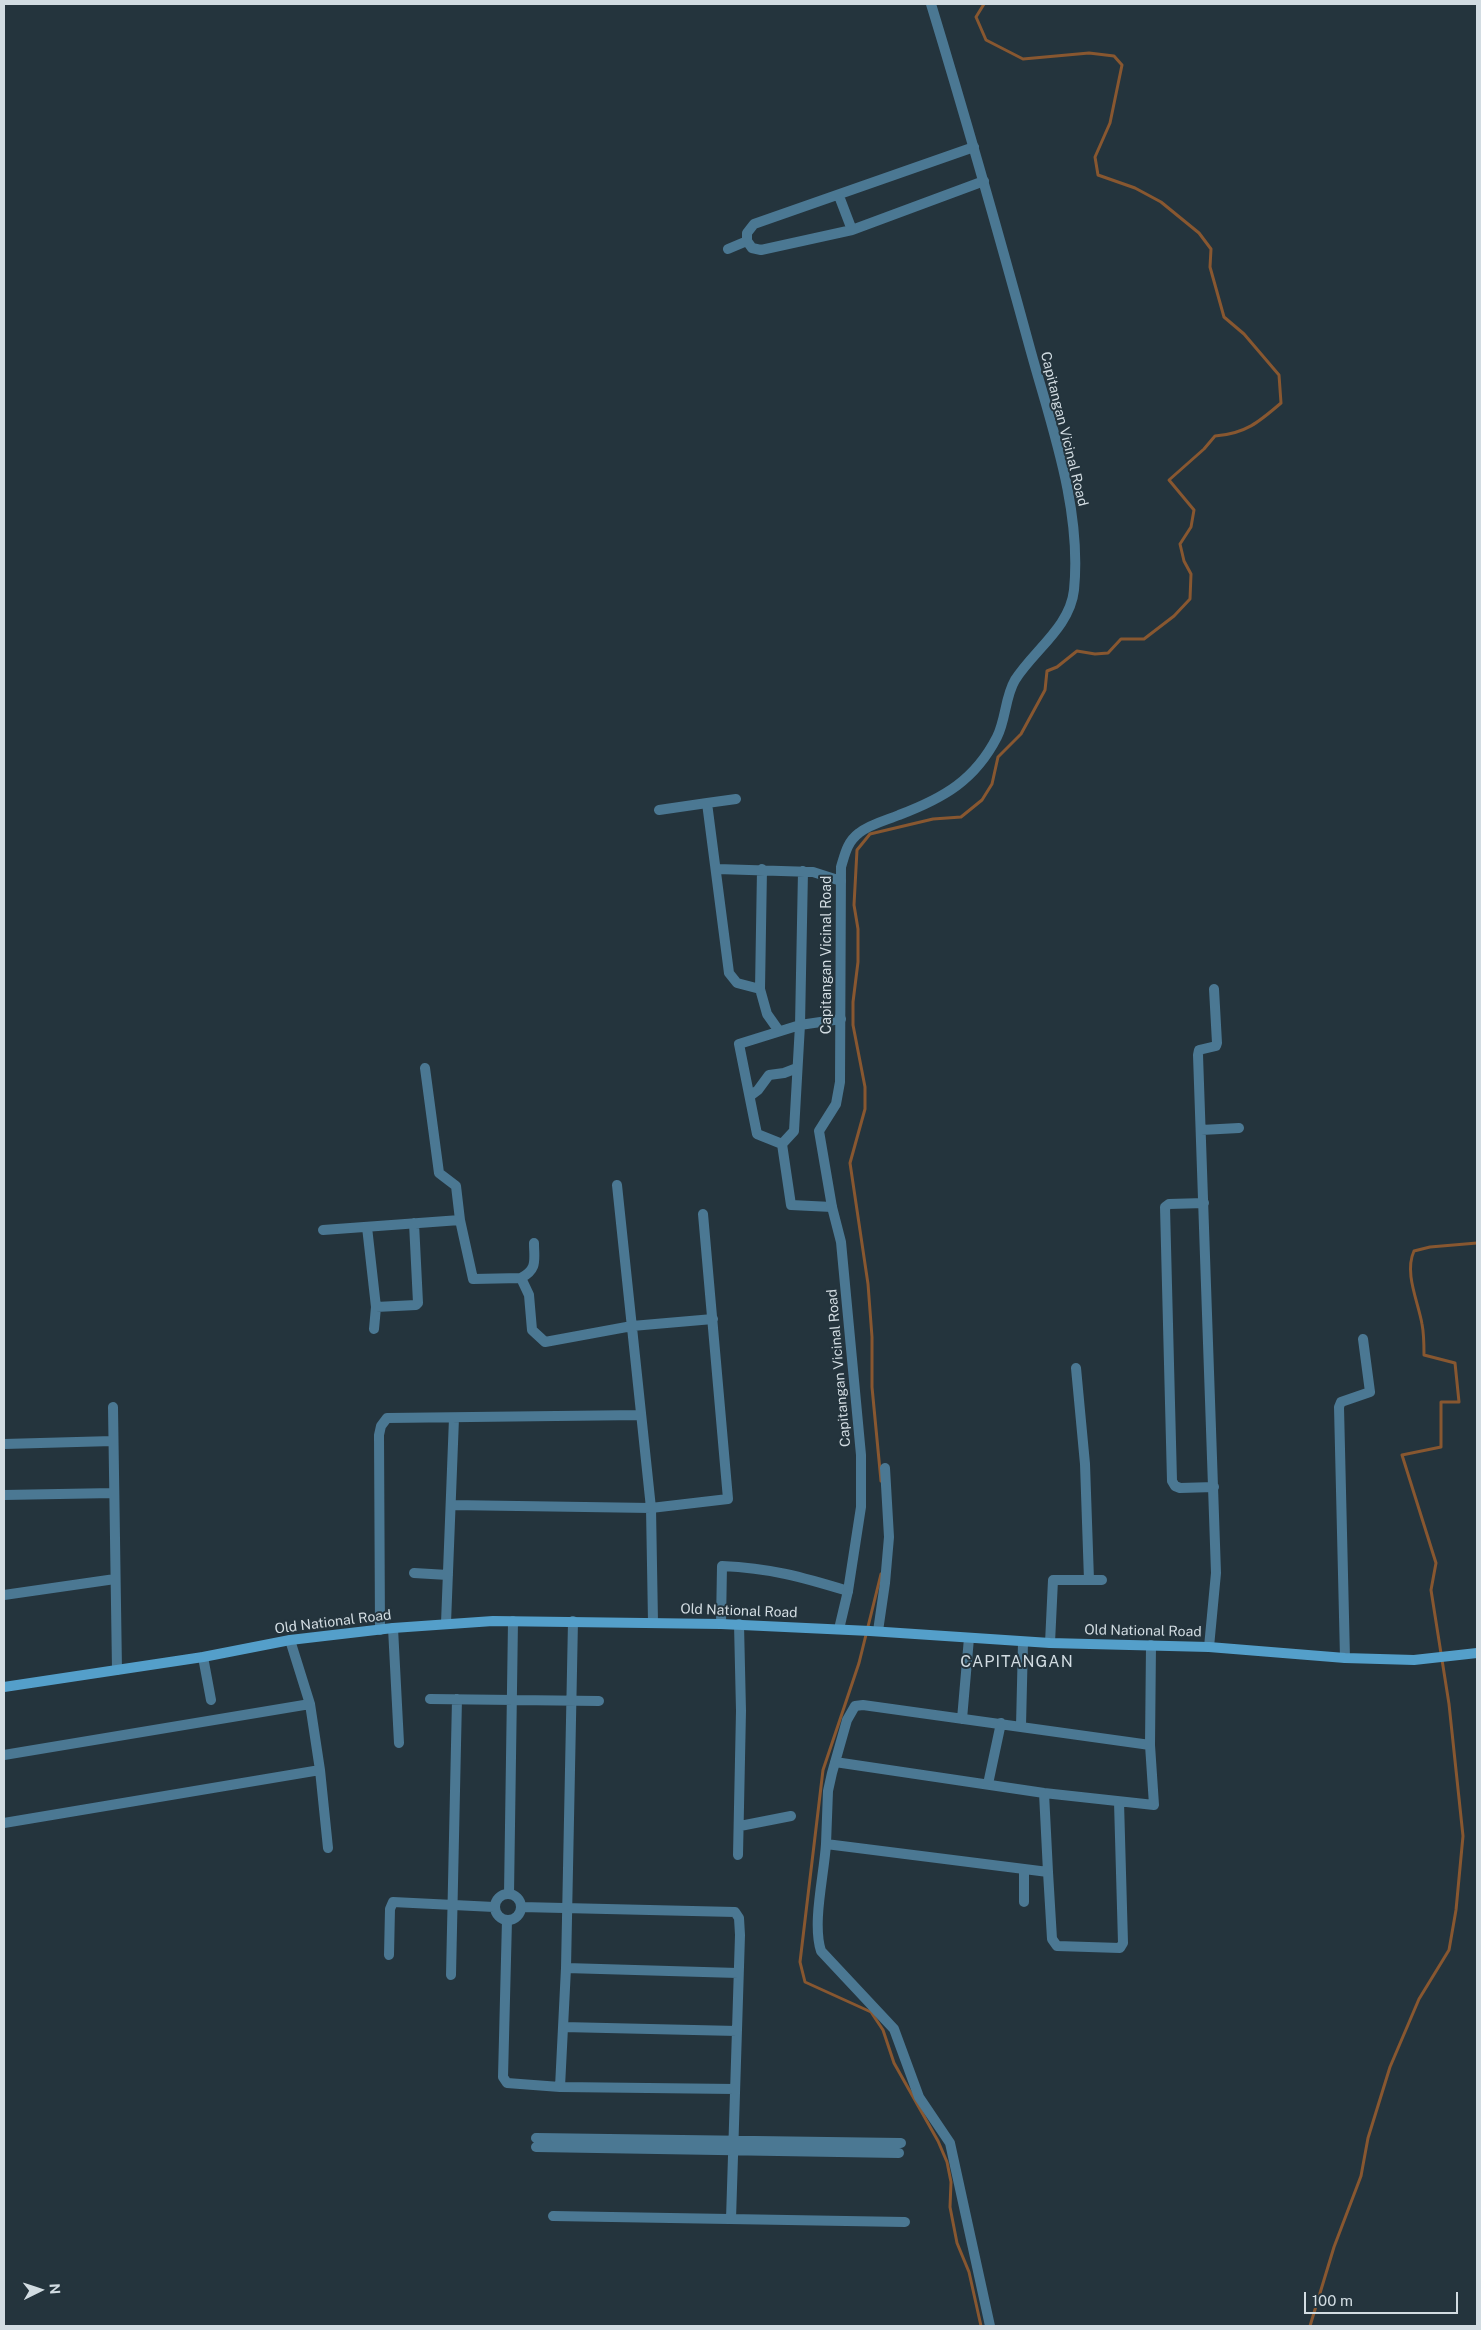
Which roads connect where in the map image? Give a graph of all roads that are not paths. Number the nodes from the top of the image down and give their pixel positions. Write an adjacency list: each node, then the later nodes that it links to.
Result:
1 (931, 4): 2 (street, Capitangan Vicinal Road)
2 (974, 147): 3 (street, Capitangan Vicinal Road); 4 (street)
3 (984, 181): 5 (street); 14 (street, Capitangan Vicinal Road)
4 (839, 196): 5 (street); 6 (street)
5 (852, 230): 6 (street)
6 (747, 241): 7 (street)
7 (728, 249)
8 (736, 799): 9 (street)
9 (707, 803): 10 (street); 12 (street)
10 (659, 810)
11 (762, 868): 12 (street); 13 (street); 16 (street)
12 (717, 869): 16 (street)
13 (803, 871): 14 (street); 18 (street)
14 (841, 881): 17 (street, Capitangan Vicinal Road)
15 (1214, 988): 24 (street)
16 (760, 989): 19 (street)
17 (840, 1019): 18 (street); 28 (street, Capitangan Vicinal Road)
18 (800, 1025): 19 (street); 21 (street)
19 (778, 1031): 22 (street)
20 (425, 1068): 30 (street)
21 (797, 1068): 22 (street); 25 (street)
22 (750, 1096): 25 (street)
23 (1239, 1128): 24 (street)
24 (1201, 1130): 27 (street)
25 (782, 1144): 28 (street)
26 (617, 1185): 38 (street)
27 (1204, 1202): 48 (street); 48 (street)
28 (832, 1207): 58 (street, Capitangan Vicinal Road)
29 (704, 1214): 37 (street)
30 (460, 1220): 31 (street); 35 (street)
31 (414, 1223): 32 (street); 36 (street)
32 (367, 1227): 33 (street); 36 (street)
33 (322, 1230)
34 (534, 1243): 35 (street)
35 (521, 1278): 38 (street)
36 (376, 1307): 39 (street)
37 (713, 1319): 38 (street); 52 (street)
38 (632, 1326): 43 (street)
39 (374, 1329)
40 (1363, 1339): 78 (street)
41 (1076, 1368): 56 (street)
42 (113, 1407): 45 (street)
43 (641, 1414): 44 (street); 52 (street)
44 (454, 1418): 51 (street); 68 (street)
45 (113, 1441): 46 (street); 49 (street)
46 (4, 1444)
47 (885, 1468): 69 (street)
48 (1214, 1487): 75 (street)
49 (114, 1492): 50 (street); 55 (street)
50 (4, 1495)
51 (451, 1505): 52 (street); 54 (street)
52 (651, 1508): 62 (street)
53 (414, 1573): 54 (street)
54 (448, 1576): 63 (street)
55 (116, 1579): 59 (street); 79 (street)
56 (1089, 1580): 57 (street); 73 (street)
57 (1102, 1580)
58 (848, 1592): 64 (street); 67 (street, Capitangan Vicinal Road)
59 (4, 1595)
60 (513, 1621): 61 (main road, Old National Road); 63 (main road, Old National Road); 84 (street)
61 (573, 1621): 62 (main road, Old National Road); 86 (street)
62 (653, 1622): 64 (main road, Old National Road)
63 (446, 1623): 66 (main road, Old National Road)
64 (721, 1624): 65 (main road, Old National Road)
65 (739, 1624): 67 (main road, Old National Road); 101 (street)
66 (394, 1628): 68 (main road, Old National Road); 91 (street)
67 (839, 1629): 69 (main road, Old National Road)
68 (380, 1630): 71 (main road, Old National Road)
69 (874, 1631): 70 (main road, Old National Road)
70 (969, 1638): 72 (main road, Old National Road); 88 (street)
71 (290, 1640): 77 (main road, Old National Road); 87 (street)
72 (1023, 1642): 73 (main road, Old National Road); 90 (street)
73 (1050, 1643): 74 (main road, Old National Road)
74 (1151, 1645): 75 (main road, Old National Road); 92 (street)
75 (1210, 1646): 78 (main road, Old National Road)
76 (1477, 1653): 78 (main road, Old National Road)
77 (203, 1657): 79 (main road, Old National Road); 83 (street)
78 (1345, 1658)
79 (117, 1670): 80 (main road, Old National Road)
80 (4, 1687)
81 (430, 1699): 82 (street)
82 (457, 1699): 84 (street); 109 (street)
83 (210, 1700)
84 (512, 1700): 86 (street); 107 (street)
85 (599, 1700): 86 (street)
86 (571, 1701): 112 (street)
87 (310, 1704): 93 (street); 95 (street)
88 (962, 1719): 89 (street); 94 (street)
89 (1001, 1723): 90 (street); 96 (street)
90 (1021, 1726): 92 (street)
91 (399, 1743)
92 (1150, 1745): 98 (street)
93 (4, 1755)
94 (835, 1762): 96 (street); 102 (street)
95 (320, 1770): 100 (street); 103 (street)
96 (988, 1784): 97 (street)
97 (1044, 1793): 98 (street); 106 (street)
98 (1119, 1802): 106 (street)
99 (791, 1816): 101 (street)
100 (4, 1823)
101 (740, 1826): 104 (street)
102 (826, 1844): 105 (street); 128 (street)
103 (328, 1848)
104 (738, 1855)
105 (1024, 1869): 106 (street); 108 (street)
106 (1048, 1872)
107 (509, 1894): 110 (street); 111 (street)
108 (1024, 1902)
109 (453, 1905): 110 (street); 114 (street); 117 (street)
110 (494, 1907): 113 (street)
111 (521, 1907): 112 (street); 113 (street)
112 (567, 1909): 115 (street); 116 (street)
113 (507, 1920): 120 (street)
114 (389, 1955)
115 (566, 1968): 116 (street); 118 (street)
116 (738, 1973): 119 (street)
117 (451, 1976)
118 (563, 2027): 119 (street); 120 (street)
119 (737, 2032): 121 (street)
120 (560, 2087): 121 (street)
121 (735, 2089): 123 (street)
122 (536, 2142): 123 (street)
123 (733, 2144): 124 (street); 126 (street)
124 (900, 2148)
125 (553, 2216): 126 (street)
126 (731, 2219): 127 (street)
127 (906, 2222)
128 (990, 2326)

